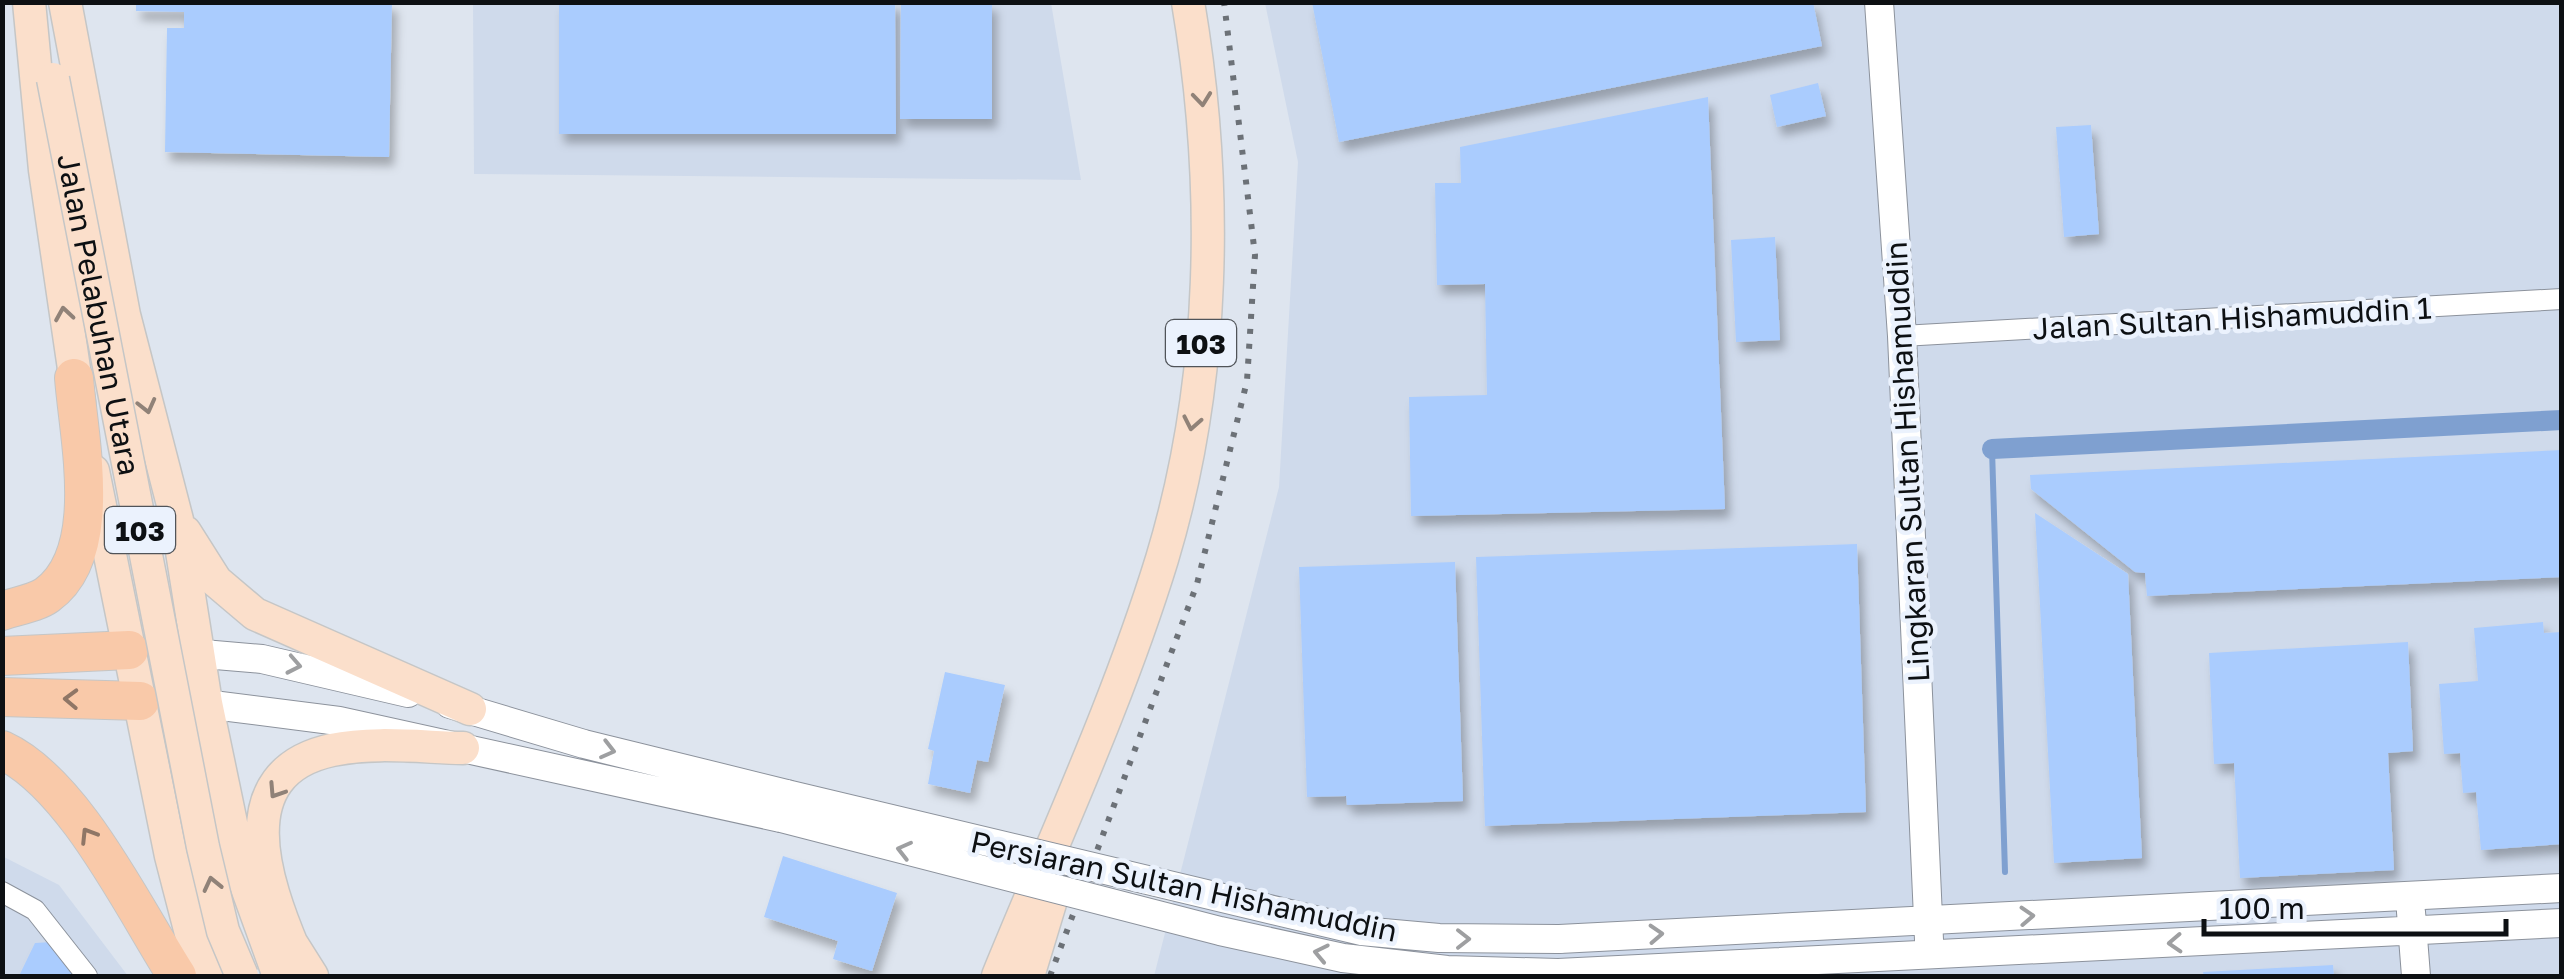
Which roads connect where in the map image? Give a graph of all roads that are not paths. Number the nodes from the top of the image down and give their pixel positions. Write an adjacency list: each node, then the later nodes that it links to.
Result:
1 (29, 2): 8 (main road, one-way to 1)
2 (39, 2): 33 (main road, Jalan Pelabuhan Utara / 103, one-way to 2, bridge)
3 (65, 2): 9 (main road, one-way to 9)
4 (1188, 2): 14 (main road, 103, one-way to 14)
5 (1878, 2): 7 (street, Lingkaran Sultan Hishamuddin)
6 (2562, 299): 7 (street, Jalan Sultan Hishamuddin 1)
7 (1902, 336): 25 (street, Lingkaran Sultan Hishamuddin)
8 (74, 378): 10 (highway); 11 (main road)
9 (177, 520): 12 (main road); 18 (main road)
10 (2, 610)
11 (129, 650): 12 (street, Persiaran Sultan Hishamuddin); 13 (highway); 16 (main road)
12 (198, 652): 17 (main road); 18 (street, Persiaran Sultan Hishamuddin, one-way to 18)
13 (2, 656)
14 (1121, 675): 34 (main road); 35 (main road, 103)
15 (2, 696): 16 (highway, one-way to 15)
16 (140, 701): 17 (street, Persiaran Sultan Hishamuddin); 32 (main road)
17 (206, 703): 19 (street, Persiaran Sultan Hishamuddin); 29 (main road)
18 (470, 709): 21 (street, Persiaran Sultan Hishamuddin, one-way to 21)
19 (462, 748): 21 (street, Persiaran Sultan Hishamuddin); 29 (main road, one-way to 29)
20 (2, 750): 31 (highway, one-way to 20)
21 (784, 806): 25 (street, Persiaran Sultan Hishamuddin, one-way to 25, bridge); 28 (street, Persiaran Sultan Hishamuddin, one-way to 21, bridge)
22 (2562, 888): 24 (street, Persiaran Sultan Hishamuddin)
23 (2, 892): 30 (street)
24 (2409, 896): 25 (street, Persiaran Sultan Hishamuddin, one-way to 24); 27 (street)
25 (1930, 921): 28 (street, Lingkaran Sultan Hishamuddin)
26 (2562, 923): 27 (street, Persiaran Sultan Hishamuddin)
27 (2412, 931): 28 (street, Persiaran Sultan Hishamuddin, one-way to 28); 36 (street)
28 (1930, 956)
29 (295, 968)
30 (86, 976)
31 (177, 976)
32 (210, 976)
33 (242, 976)
34 (998, 976)
35 (1028, 976)
36 (2416, 976)

